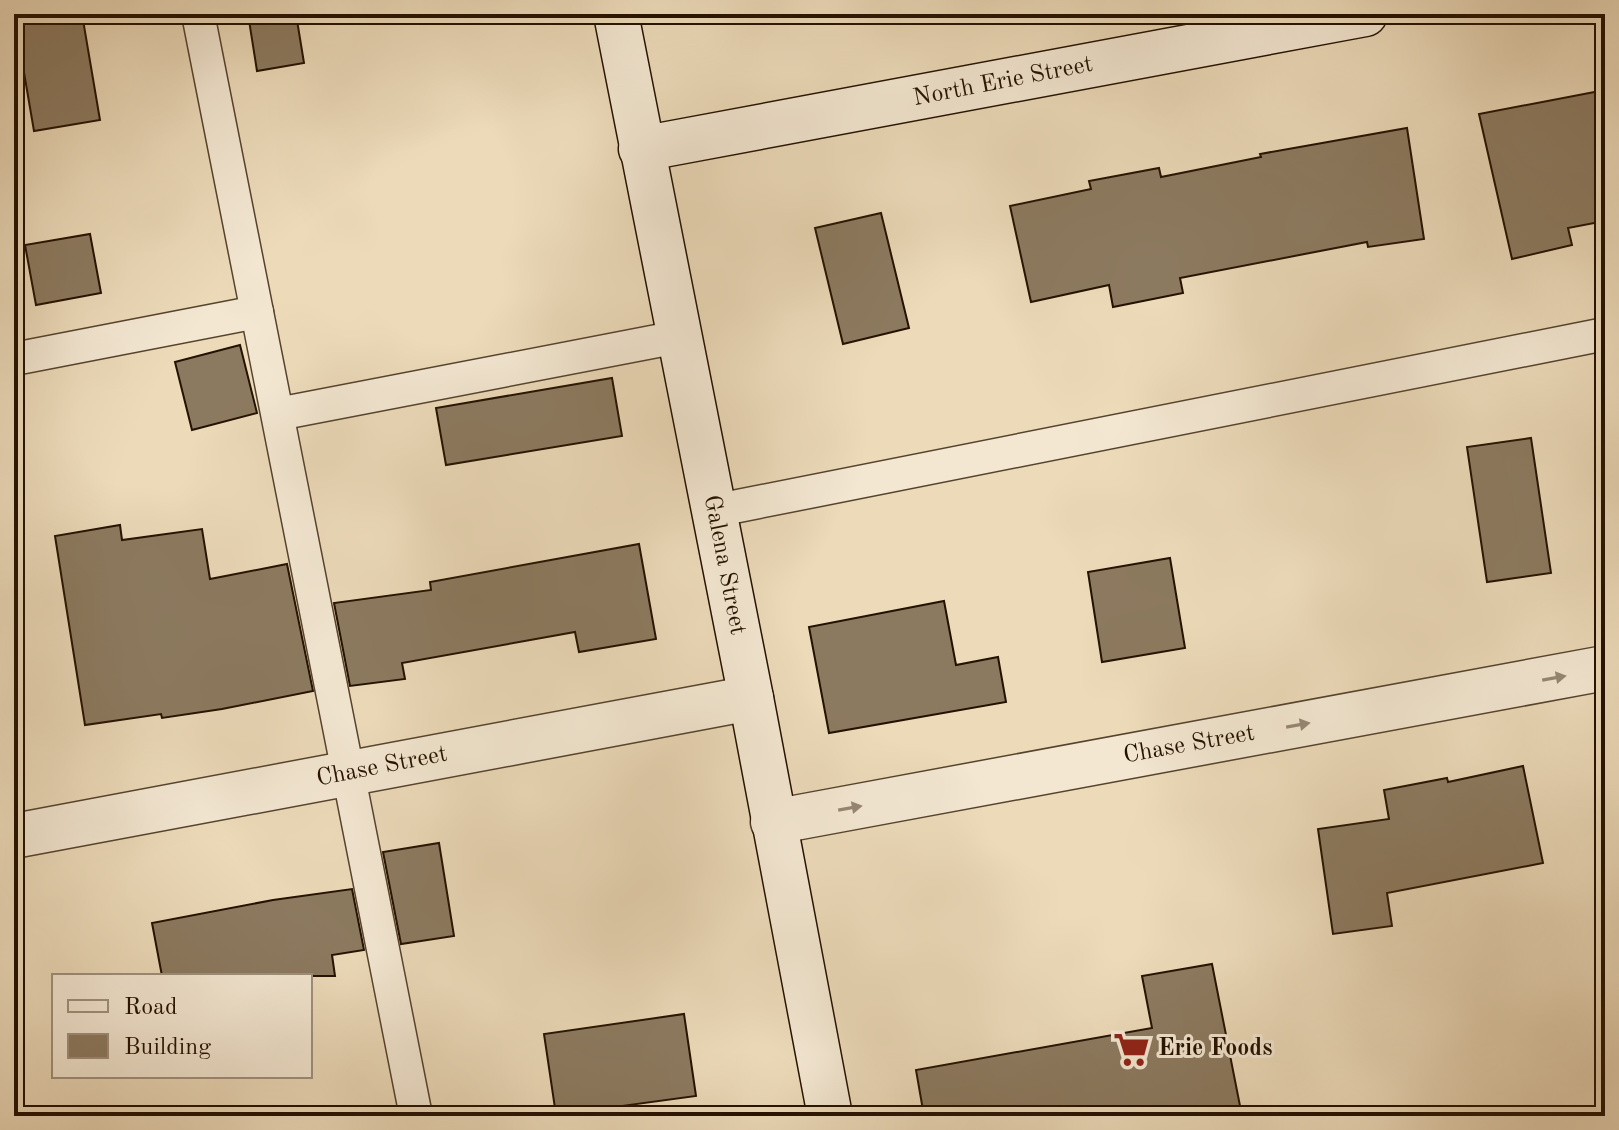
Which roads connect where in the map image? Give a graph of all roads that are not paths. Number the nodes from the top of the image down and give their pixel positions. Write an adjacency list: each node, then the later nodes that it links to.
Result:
1 (198, 14): 5 (lane)
2 (616, 14): 4 (street, Galena Street)
3 (1365, 14): 4 (street, North Erie Street)
4 (641, 149): 7 (street, Galena Street)
5 (257, 312): 8 (lane); 9 (lane)
6 (1605, 334): 10 (lane)
7 (678, 337): 9 (lane); 10 (street, Galena Street)
8 (14, 359)
9 (278, 414): 13 (lane)
10 (713, 511): 12 (street, Galena Street)
11 (1605, 668): 14 (street, Chase Street, one-way to 11)
12 (751, 698): 13 (street, Chase Street); 14 (street, Galena Street)
13 (348, 773): 15 (street, Chase Street); 16 (lane)
14 (773, 822): 17 (street, Galena Street)
15 (14, 836)
16 (416, 1116)
17 (830, 1116)

